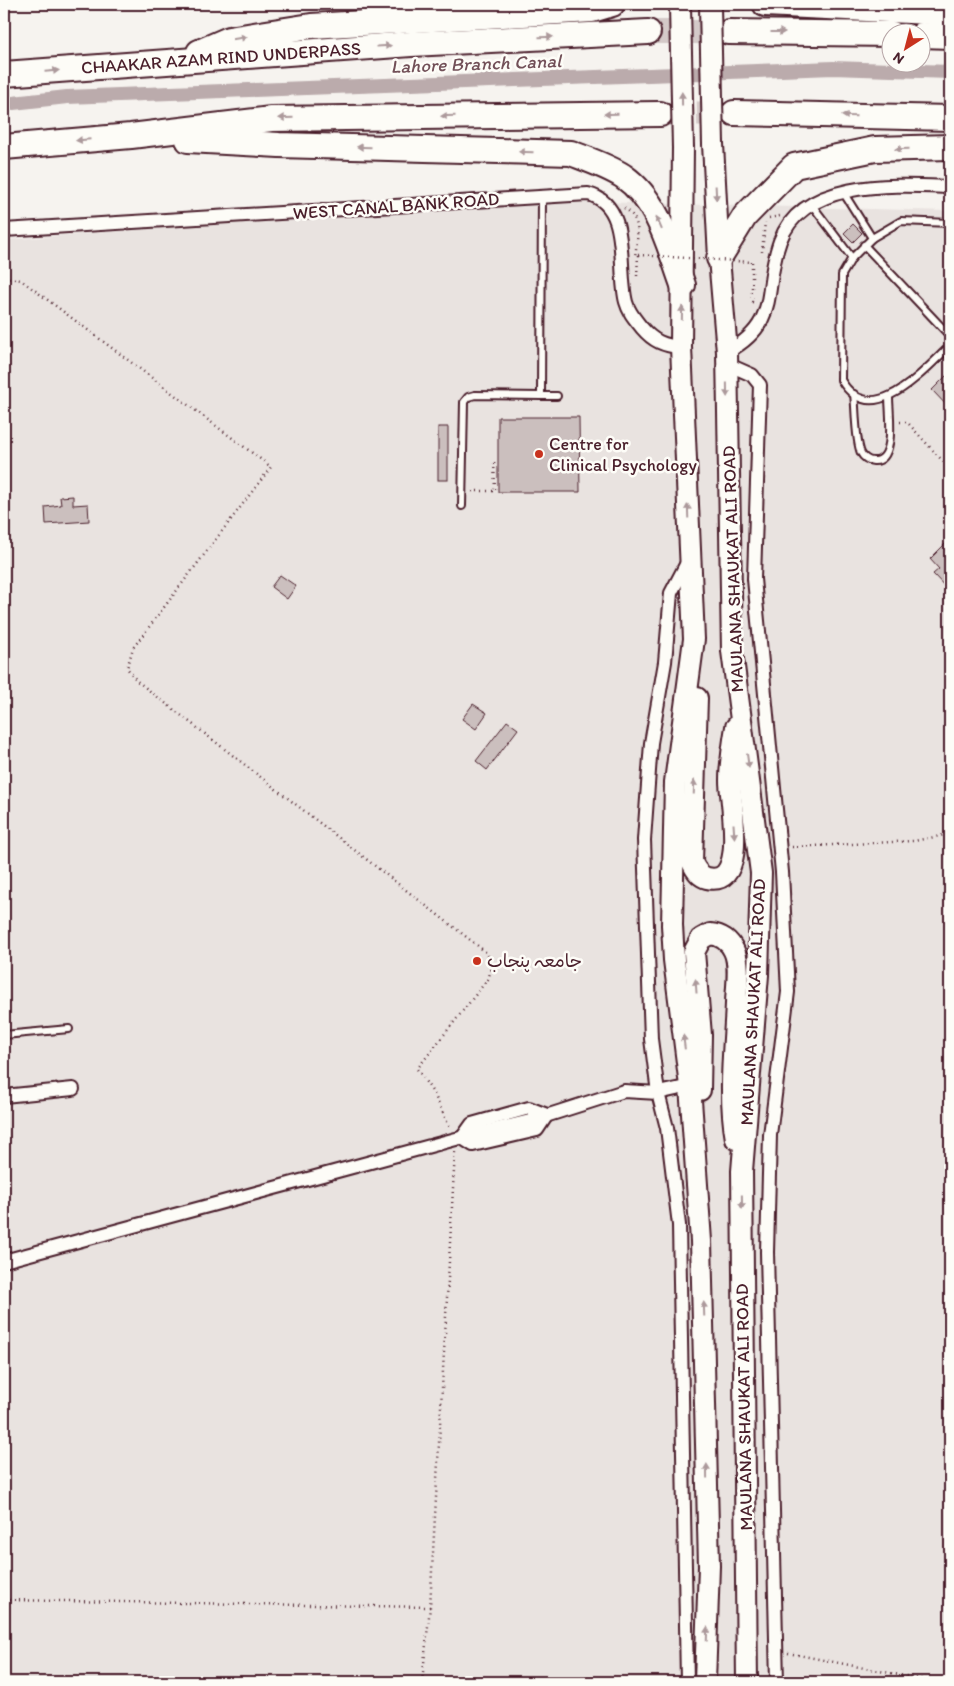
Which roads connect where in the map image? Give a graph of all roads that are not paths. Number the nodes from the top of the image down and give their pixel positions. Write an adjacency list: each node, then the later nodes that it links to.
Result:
1 (612, 4): 11 (highway, one-way to 1)
2 (765, 4): 5 (highway)
3 (680, 5): 29 (main road, one-way to 3, bridge)
4 (710, 5): 27 (main road, MAULANA SHAUKAT ALI ROAD, one-way to 27, bridge)
5 (950, 13)
6 (648, 32): 11 (highway, CHAAKAR AZAM RIND UNDERPASS, one-way to 6)
7 (729, 32): 8 (highway, one-way to 8)
8 (882, 34)
9 (932, 35): 10 (highway)
10 (950, 36)
11 (178, 61): 12 (highway, CHAAKAR AZAM RIND UNDERPASS, one-way to 11)
12 (4, 74)
13 (734, 113): 15 (highway, one-way to 13)
14 (660, 114): 16 (highway, one-way to 16)
15 (950, 118)
16 (131, 136): 17 (highway, one-way to 17); 29 (highway, one-way to 16)
17 (4, 147)
18 (950, 147): 27 (highway, one-way to 27)
19 (950, 188): 20 (street)
20 (842, 192): 22 (street); 25 (lane)
21 (542, 196): 24 (street, WEST CANAL BANK ROAD); 32 (street, WEST CANAL BANK ROAD); 35 (lane)
22 (812, 205): 28 (lane); 33 (street)
23 (950, 223): 25 (lane)
24 (4, 230)
25 (872, 238): 26 (lane)
26 (864, 245): 28 (lane); 30 (lane)
27 (719, 258): 33 (main road, MAULANA SHAUKAT ALI ROAD)
28 (852, 258): 34 (lane)
29 (683, 285): 32 (main road, one-way to 29)
30 (950, 336)
31 (950, 346): 37 (lane)
32 (681, 347): 39 (main road, one-way to 32)
33 (727, 358): 41 (main road, MAULANA SHAUKAT ALI ROAD, one-way to 41); 56 (street)
34 (854, 394): 37 (lane); 37 (lane)
35 (541, 396): 36 (lane); 38 (lane)
36 (557, 396)
37 (889, 397)
38 (462, 506)
39 (689, 560): 40 (main road); 46 (street)
40 (693, 652): 41 (main road, one-way to 40); 44 (main road, one-way to 40)
41 (739, 713): 51 (main road, MAULANA SHAUKAT ALI ROAD, one-way to 51)
42 (69, 1028): 43 (lane)
43 (4, 1035)
44 (690, 1086): 46 (street); 50 (main road)
45 (73, 1089): 47 (street)
46 (658, 1093): 48 (street); 53 (street)
47 (4, 1096)
48 (546, 1114): 49 (street); 49 (street)
49 (459, 1138): 52 (street)
50 (695, 1156): 51 (main road, one-way to 51); 54 (main road, one-way to 50)
51 (742, 1171): 55 (main road, MAULANA SHAUKAT ALI ROAD, one-way to 55)
52 (4, 1262)
53 (687, 1682)
54 (705, 1682)
55 (747, 1682)
56 (778, 1682)

